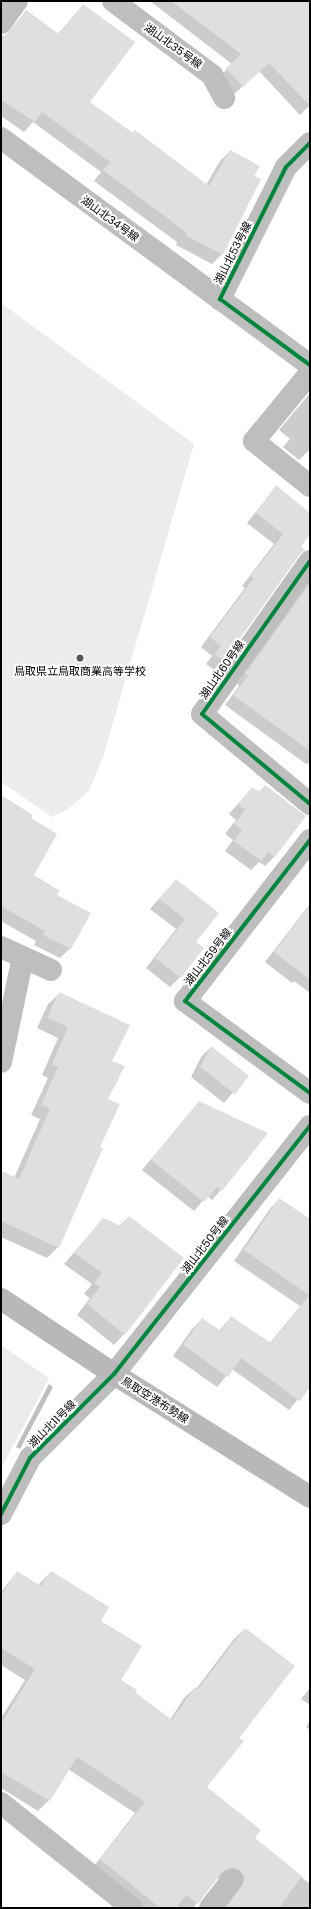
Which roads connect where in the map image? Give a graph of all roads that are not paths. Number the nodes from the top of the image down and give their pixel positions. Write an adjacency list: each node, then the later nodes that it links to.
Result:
1 (17, 1): 3 (street)
2 (113, 1): 4 (street, 湖山北35号線)
3 (1, 23)
4 (224, 98)
5 (1, 138): 7 (street, 湖山北34号線)
6 (310, 143): 7 (street, 湖山北53号線)
7 (220, 299): 8 (street, 湖山北53号線)
8 (310, 365)
9 (310, 373): 10 (street)
10 (310, 486)
11 (310, 561): 12 (street, 湖山北60号線)
12 (310, 804)
13 (310, 840): 19 (street, 湖山北59号線)
14 (1, 947): 15 (street)
15 (23, 957): 16 (street); 17 (street)
16 (51, 970)
17 (5, 1026): 18 (street)
18 (1, 1062)
19 (310, 1093)
20 (310, 1126): 22 (street, 湖山北50号線)
21 (1, 1300): 22 (main road, 鳥取空港布勢線)
22 (114, 1374): 23 (main road, 鳥取空港布勢線); 24 (street, 湖山北11号線)
23 (310, 1497)
24 (1, 1514)
25 (1, 1803): 27 (street)
26 (232, 1880): 28 (street)
27 (132, 1908)
28 (210, 1908)

